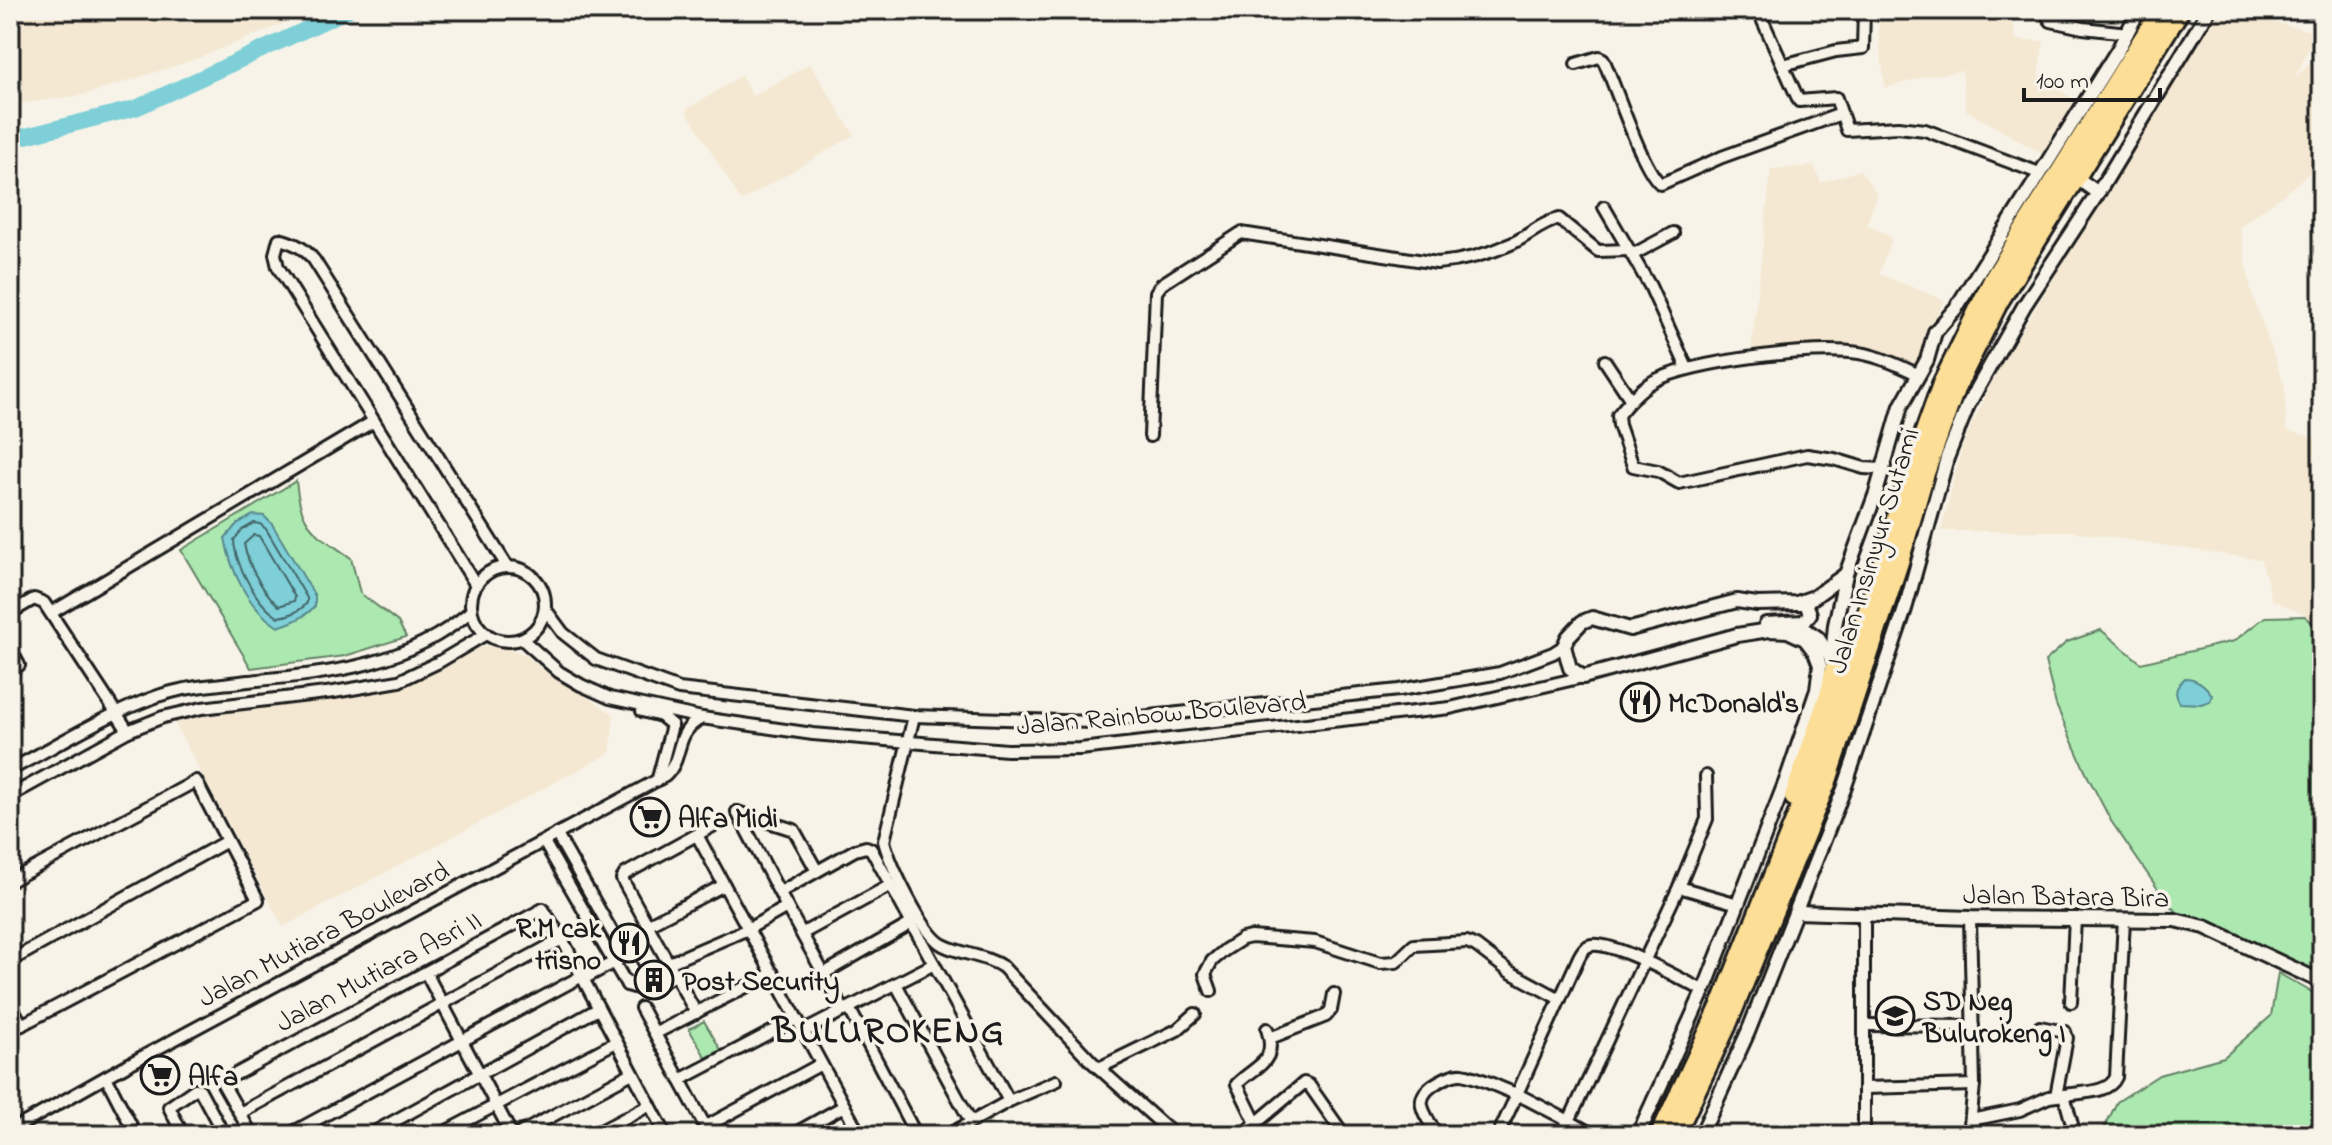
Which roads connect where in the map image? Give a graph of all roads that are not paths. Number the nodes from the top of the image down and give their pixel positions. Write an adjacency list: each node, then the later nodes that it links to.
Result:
1 (1864, 10): 10 (street)
2 (2049, 10): 8 (street)
3 (2139, 10): 8 (street)
4 (2161, 10): 100 (highway, Jalan Insinyur Sutami)
5 (2180, 10): 162 (highway, Jalan Insinyur Sutami)
6 (2209, 10): 14 (street)
7 (1762, 19): 10 (street)
8 (2128, 33): 12 (street)
9 (1576, 64): 11 (street)
10 (1783, 65): 11 (street)
11 (1841, 114): 12 (street)
12 (2039, 173): 20 (street)
13 (2084, 183): 14 (street)
14 (2098, 193): 67 (street)
15 (1604, 207): 17 (street)
16 (1673, 233): 17 (street)
17 (1631, 253): 19 (street); 23 (street)
18 (1605, 361): 21 (street)
19 (1687, 368): 20 (street); 21 (street)
20 (1917, 374): 24 (street)
21 (1631, 400): 24 (street)
22 (374, 421): 25 (street); 27 (street); 32 (street)
23 (1150, 436)
24 (1881, 469): 26 (street)
25 (507, 566): 27 (street); 29 (street)
26 (1846, 574): 28 (street); 39 (street)
27 (476, 585): 30 (street)
28 (1797, 603): 33 (street); 37 (street)
29 (546, 610): 36 (street); 44 (street)
30 (471, 611): 34 (street); 43 (street)
31 (10, 613): 32 (street)
32 (51, 613): 43 (street)
33 (1796, 623): 35 (street); 39 (street)
34 (486, 634): 36 (street); 46 (street)
35 (1737, 635): 41 (street); 65 (street)
36 (522, 639): 42 (street, Jalan Rainbow Boulevard)
37 (1564, 646): 41 (street); 44 (street, Jalan Rainbow Boulevard)
38 (10, 648): 40 (street)
39 (1834, 662): 100 (highway)
40 (14, 670)
41 (1583, 677): 47 (street, Jalan Rainbow Boulevard)
42 (610, 698): 45 (street, Jalan Rainbow Boulevard); 50 (street)
43 (117, 714): 46 (street); 48 (street)
44 (914, 716): 47 (street)
45 (702, 718): 47 (street, Jalan Rainbow Boulevard); 50 (street, Jalan Mutiara Boulevard)
46 (128, 731): 51 (street)
47 (910, 742): 118 (street)
48 (10, 770)
49 (1706, 776): 62 (street)
50 (658, 778): 53 (street, Jalan Mutiara Boulevard)
51 (10, 796)
52 (720, 822): 54 (street)
53 (557, 835): 56 (street, Jalan Mutiara Boulevard); 58 (street)
54 (697, 835): 60 (street); 75 (street)
55 (227, 841): 59 (street); 80 (street); 108 (street)
56 (544, 842): 63 (street); 121 (street, Jalan Mutiara Boulevard)
57 (817, 871): 61 (street); 64 (street); 64 (street)
58 (583, 880): 63 (street); 68 (street)
59 (10, 881)
60 (724, 885): 75 (street); 76 (street)
61 (891, 885): 74 (street); 77 (street)
62 (1679, 887): 65 (street); 82 (street)
63 (571, 888): 73 (street)
64 (780, 892): 66 (street)
65 (1738, 904): 95 (street)
66 (787, 907): 76 (street); 77 (street)
67 (1797, 912): 69 (street, Jalan Batara Bira); 163 (street)
68 (601, 913): 73 (street); 79 (street)
69 (1864, 915): 70 (street, Jalan Batara Bira); 109 (street)
70 (1970, 918): 71 (street, Jalan Batara Bira); 110 (street)
71 (2075, 918): 72 (street, Jalan Batara Bira); 98 (street)
72 (2124, 919): 91 (street, Jalan Batara Bira); 127 (street)
73 (589, 920): 81 (street)
74 (912, 923): 84 (street); 87 (street)
75 (647, 925): 83 (street)
76 (748, 929): 83 (street); 86 (street)
77 (803, 933): 87 (street)
78 (562, 939): 85 (street, Jalan Mutiara Asri II); 89 (street); 101 (street)
79 (625, 956): 81 (street); 90 (street)
80 (10, 961)
81 (614, 962): 89 (street); 93 (street)
82 (1644, 962): 95 (street); 97 (street); 134 (street)
83 (668, 963): 88 (street); 90 (street)
84 (936, 968): 92 (street); 128 (street)
85 (426, 973): 101 (street); 132 (street, Jalan Mutiara Asri II)
86 (773, 973): 105 (street); 107 (street)
87 (823, 974): 104 (street)
88 (674, 975): 93 (street); 105 (street)
89 (582, 978): 103 (street); 115 (street)
90 (638, 978): 93 (street)
91 (2322, 982)
92 (896, 984): 104 (street); 135 (street)
93 (627, 985)
94 (1211, 991): 97 (street)
95 (1704, 991): 160 (street)
96 (1334, 994): 136 (street)
97 (1560, 999): 126 (street)
98 (2071, 1002)
99 (10, 1003): 108 (street)
100 (1722, 1003): 161 (highway, Jalan Insinyur Sutami)
101 (443, 1004): 115 (street); 132 (street)
102 (641, 1008): 114 (street)
103 (598, 1009): 116 (street); 120 (street)
104 (847, 1009): 113 (street); 151 (street)
105 (696, 1013): 114 (street)
106 (1195, 1014): 118 (street)
107 (796, 1019): 113 (street); 122 (street)
108 (22, 1025): 112 (street)
109 (1865, 1025): 110 (street); 125 (street)
110 (1973, 1026): 124 (street)
111 (2040, 1027): 127 (street)
112 (10, 1030)
113 (804, 1031): 117 (street)
114 (656, 1033): 122 (street)
115 (462, 1039): 120 (street); 143 (street)
116 (616, 1042): 119 (street); 129 (street)
117 (821, 1064): 131 (street); 138 (street)
118 (1099, 1068): 153 (street)
119 (632, 1073): 130 (street); 146 (street)
120 (480, 1074): 129 (street); 144 (street)
121 (106, 1077): 137 (street, Jalan Mutiara Boulevard); 139 (street)
122 (680, 1080): 138 (street)
123 (1056, 1081): 128 (street)
124 (1974, 1085): 125 (street); 133 (street)
125 (1865, 1088): 164 (street)
126 (1517, 1094): 134 (street); 156 (street); 157 (street)
127 (2060, 1095): 133 (street); 166 (street)
128 (1009, 1101): 135 (street)
129 (497, 1105): 145 (street); 146 (street)
130 (650, 1105): 147 (street); 148 (street)
131 (844, 1106): 149 (street); 150 (street)
132 (240, 1113): 142 (street)
133 (1971, 1120): 165 (street)
134 (1569, 1121): 158 (street); 159 (street)
135 (971, 1122): 152 (street)
136 (1256, 1123): 154 (street); 155 (street)
137 (10, 1131)
138 (707, 1131)
139 (136, 1135)
140 (183, 1135): 141 (street)
141 (224, 1135)
142 (252, 1135)
143 (288, 1135)
144 (369, 1135)
145 (433, 1135)
146 (515, 1135)
147 (593, 1135)
148 (666, 1135)
149 (792, 1135)
150 (860, 1135)
151 (916, 1135)
152 (948, 1135)
153 (1174, 1135)
154 (1242, 1135)
155 (1344, 1135)
156 (1437, 1135)
157 (1498, 1135)
158 (1563, 1135)
159 (1594, 1135)
160 (1638, 1135)
161 (1660, 1135)
162 (1675, 1135)
163 (1701, 1135)
164 (1864, 1135)
165 (1969, 1135)
166 (2075, 1135)

